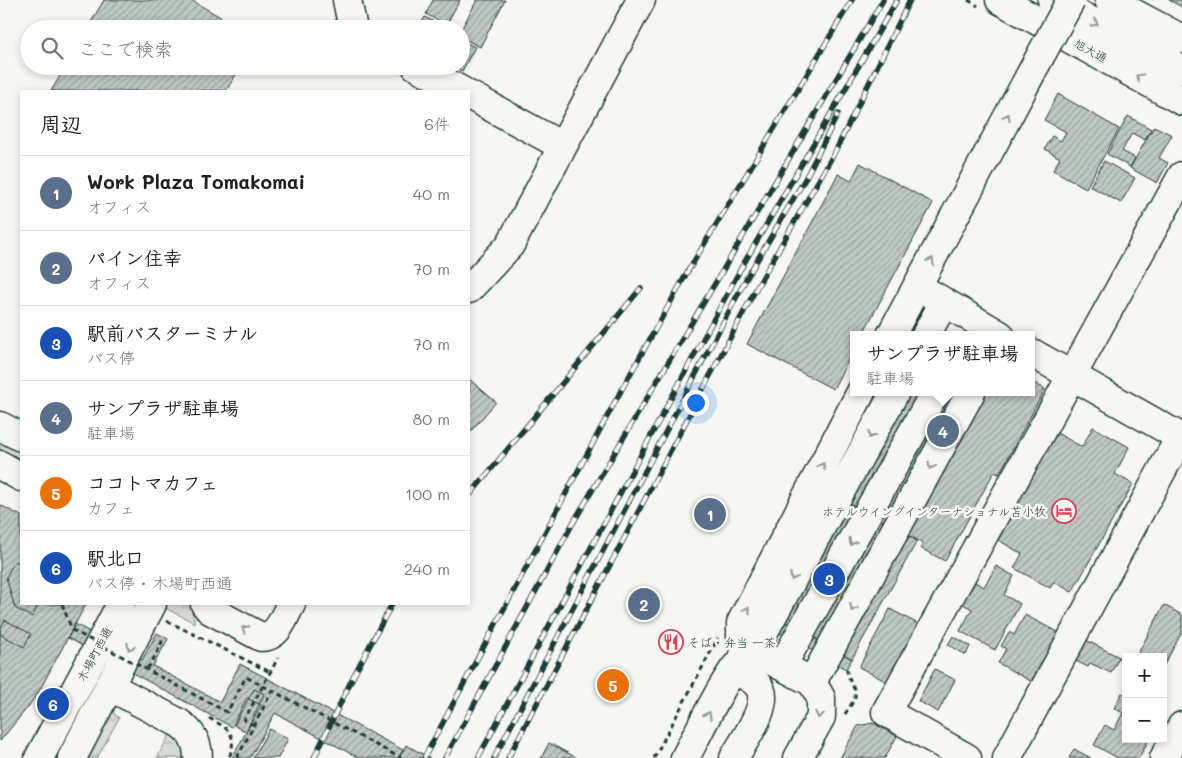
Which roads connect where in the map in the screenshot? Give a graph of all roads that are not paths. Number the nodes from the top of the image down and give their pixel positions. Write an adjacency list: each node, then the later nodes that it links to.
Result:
1 (347, 0): 7 (street)
2 (641, 0): 14 (street)
3 (1000, 0): 13 (street, 旭大通, one-way to 3)
4 (1052, 0): 9 (street, 旭大通, one-way to 9)
5 (1071, 0): 16 (street, one-way to 5, bridge)
6 (1109, 0): 8 (street)
7 (351, 20)
8 (1182, 39)
9 (1182, 70)
10 (433, 75): 11 (street)
11 (460, 90)
12 (470, 96): 14 (street)
13 (1182, 100)
14 (562, 146): 17 (street)
15 (1182, 176): 24 (street)
16 (917, 286): 18 (street); 20 (street)
17 (470, 288)
18 (944, 302): 19 (street); 21 (street)
19 (971, 327): 22 (street)
20 (893, 331)
21 (928, 331)
22 (986, 331)
23 (1035, 355): 24 (street)
24 (1072, 376): 31 (street); 49 (street)
25 (859, 396): 38 (street, one-way to 25)
26 (893, 396): 38 (street, one-way to 38)
27 (933, 396): 39 (street, one-way to 39)
28 (969, 396): 40 (street, one-way to 40)
29 (0, 426): 30 (street)
30 (20, 437)
31 (1181, 438): 50 (street)
32 (0, 465): 33 (street)
33 (20, 476)
34 (120, 605): 43 (street, 木場町西通)
35 (206, 605): 36 (street, one-way to 35)
36 (290, 605)
37 (157, 611): 41 (street, one-way to 41)
38 (745, 660): 39 (street); 46 (street, one-way to 38); 47 (street)
39 (782, 666): 40 (street)
40 (812, 682): 48 (street, one-way to 48)
41 (109, 686): 44 (street); 45 (street)
42 (1182, 726): 51 (street)
43 (39, 758)
44 (72, 758)
45 (198, 758)
46 (685, 758)
47 (734, 758)
48 (798, 758)
49 (968, 758)
50 (1008, 758)
51 (1164, 758)

